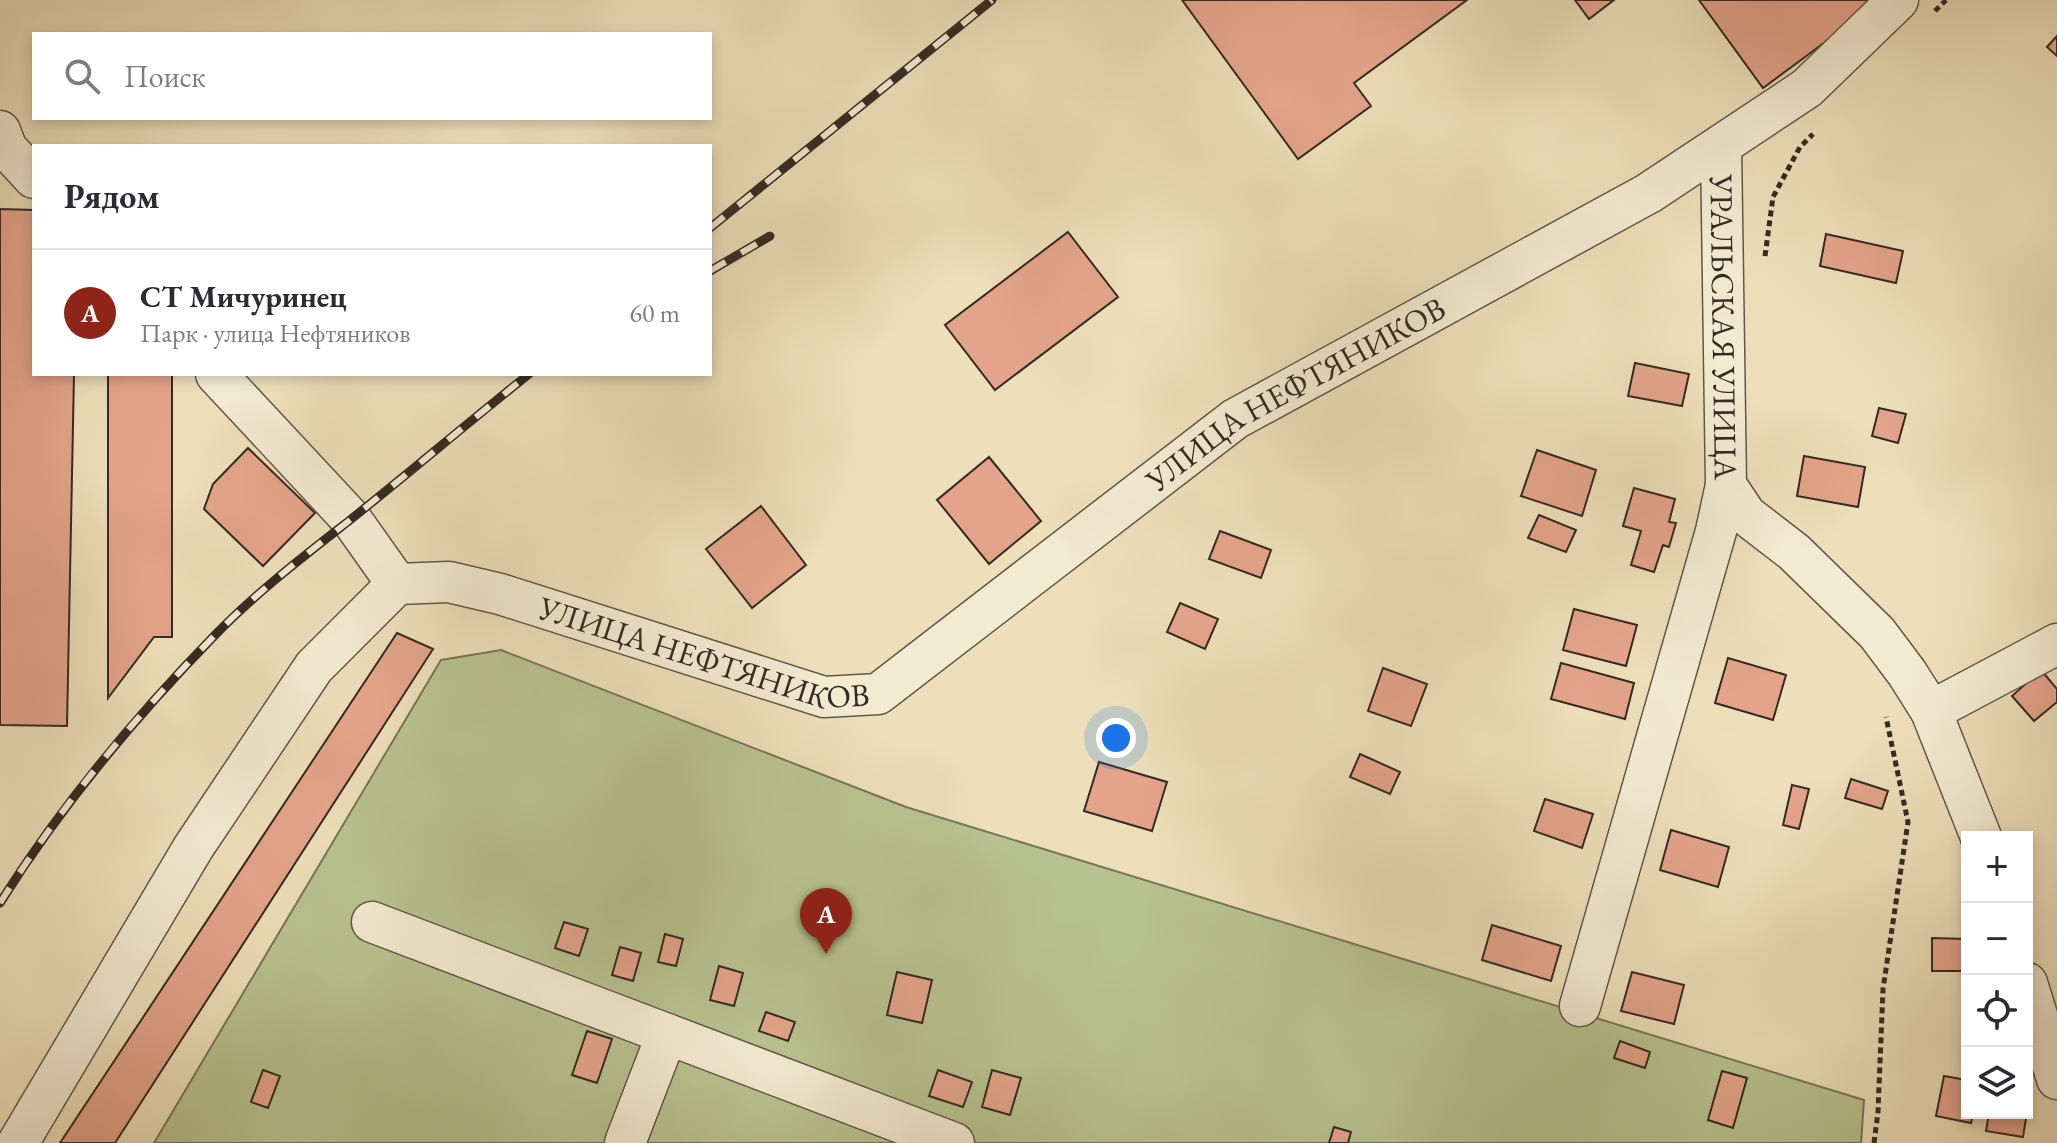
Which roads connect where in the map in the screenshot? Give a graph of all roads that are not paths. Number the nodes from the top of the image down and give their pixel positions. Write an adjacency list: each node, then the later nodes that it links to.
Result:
1 (1916, 6): 3 (street, УРАЛЬСКАЯ УЛИЦА)
2 (0, 131): 4 (street)
3 (1721, 147): 6 (street, УРАЛЬСКАЯ УЛИЦА); 7 (street, УЛИЦА НЕФТЯНИКОВ)
4 (32, 176)
5 (218, 376): 7 (street)
6 (1726, 485): 9 (street, УРАЛЬСКАЯ УЛИЦА); 13 (street)
7 (397, 584): 16 (street)
8 (2057, 644): 9 (street)
9 (1931, 711): 10 (street, УРАЛЬСКАЯ УЛИЦА)
10 (1979, 831)
11 (372, 922): 14 (street)
12 (2033, 1002): 15 (street)
13 (1580, 1006)
14 (667, 1034): 17 (street); 18 (street)
15 (2057, 1079)
16 (18, 1143)
17 (625, 1143)
18 (954, 1143)

